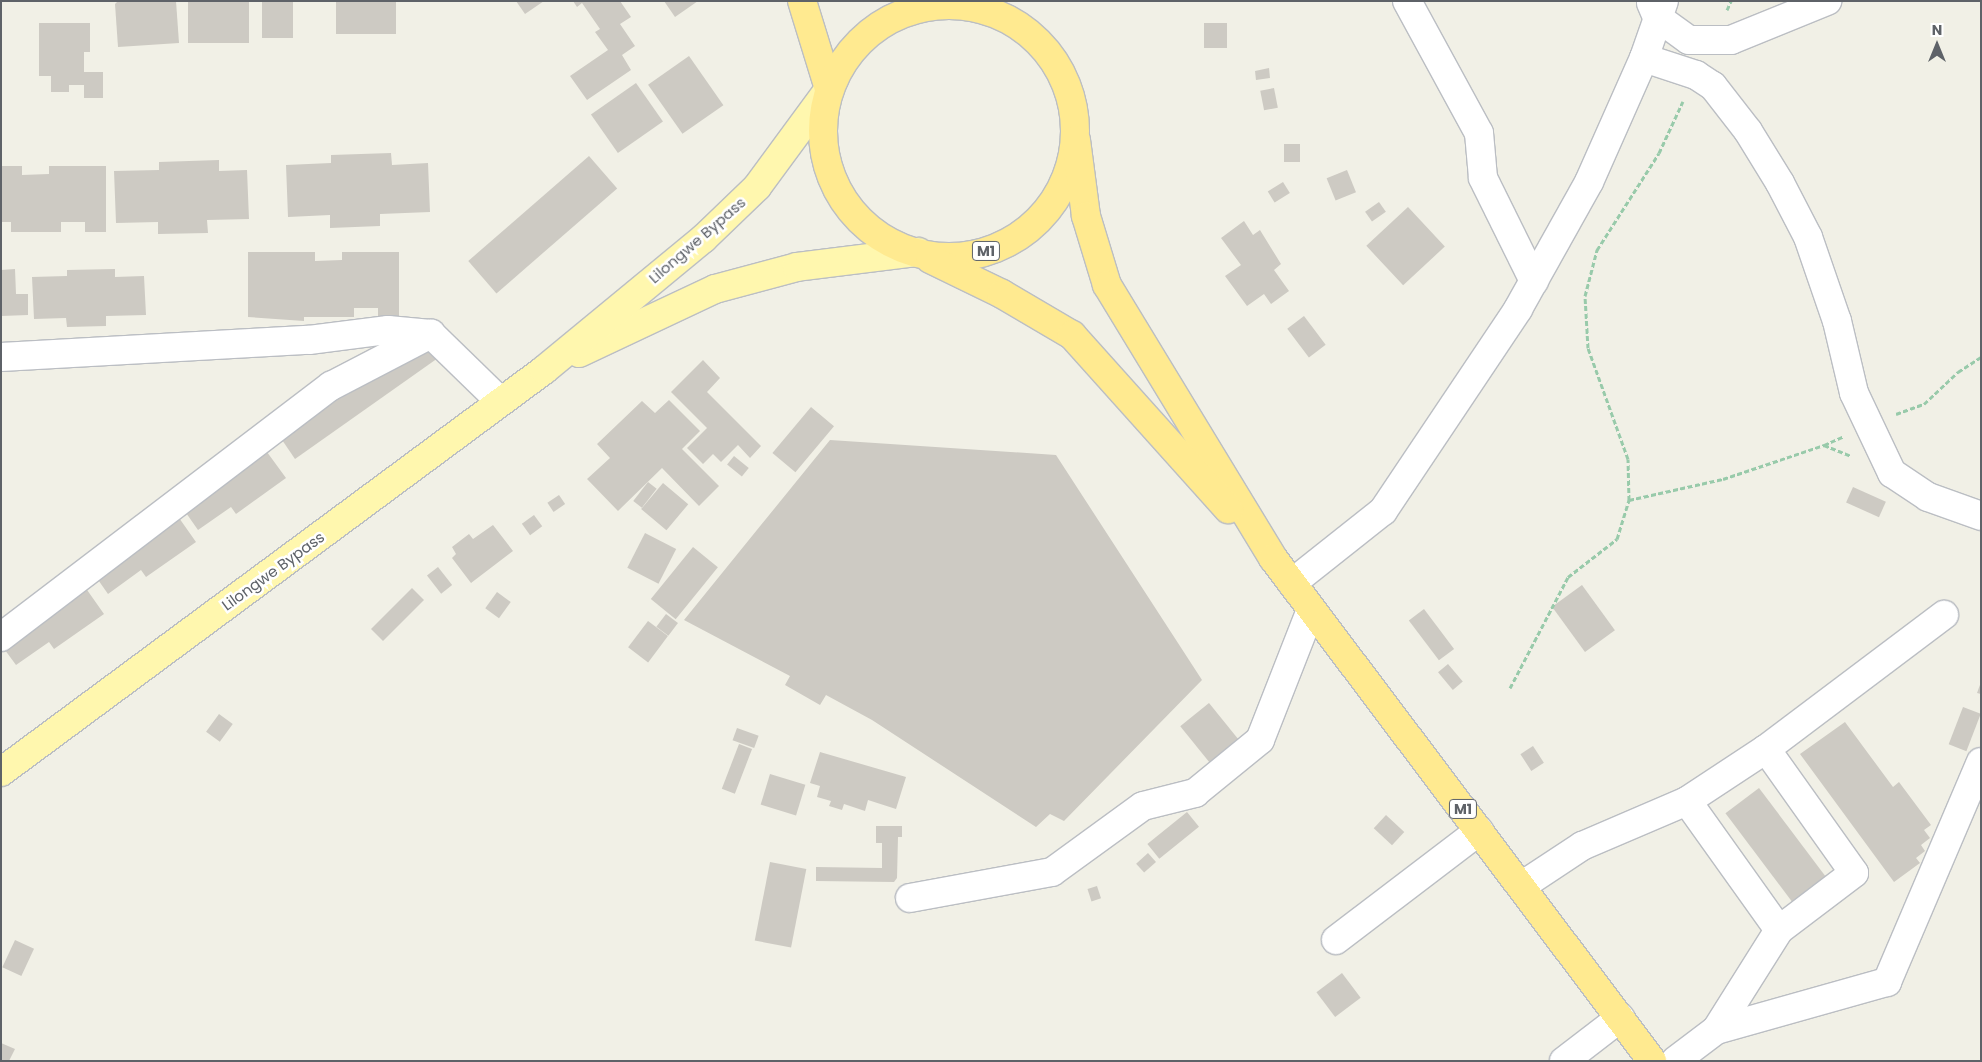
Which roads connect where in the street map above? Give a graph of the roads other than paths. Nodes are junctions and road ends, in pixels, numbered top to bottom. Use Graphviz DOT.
graph roads {
  1 [pos="802,1"];
  2 [pos="1407,1"];
  3 [pos="1827,1"];
  4 [pos="975,6"];
  5 [pos="1657,7"];
  6 [pos="1644,58"];
  7 [pos="829,90"];
  8 [pos="1076,140"];
  9 [pos="918,252"];
  10 [pos="1534,281"];
  11 [pos="431,334"];
  12 [pos="1,357"];
  13 [pos="544,370"];
  14 [pos="500,401"];
  15 [pos="1981,516"];
  16 [pos="1273,558"];
  17 [pos="1292,584"];
  18 [pos="1311,610"];
  19 [pos="1944,615"];
  20 [pos="2,635"];
  21 [pos="1766,750"];
  22 [pos="1981,762"];
  23 [pos="1,772"];
  24 [pos="1687,801"];
  25 [pos="1480,831"];
  26 [pos="1523,885"];
  27 [pos="910,898"];
  28 [pos="1779,930"];
  29 [pos="1336,940"];
  30 [pos="1620,1018"];
  31 [pos="1716,1030"];
  32 [pos="1564,1061"];
  33 [pos="1652,1061"];
  34 [pos="1675,1061"];
  1 -- 7 [label="highway, M1"];
  2 -- 10 [label="street"];
  3 -- 5 [label="street"];
  4 -- 7 [label="highway, M1"];
  4 -- 8 [label="highway, M1"];
  5 -- 6 [label="street"];
  6 -- 10 [label="street"];
  6 -- 15 [label="street"];
  7 -- 9 [label="highway, M1"];
  7 -- 13 [label="main road, Lilongwe Bypass"];
  8 -- 9 [label="highway, M1"];
  8 -- 16 [label="highway, M1"];
  9 -- 13 [label="main road, Lilongwe Bypass"];
  9 -- 16 [label="highway, M1"];
  10 -- 17 [label="street"];
  11 -- 12 [label="street"];
  11 -- 14 [label="street"];
  11 -- 20 [label="street"];
  13 -- 14 [label="main road, Lilongwe Bypass"];
  14 -- 23 [label="main road, Lilongwe Bypass"];
  16 -- 17 [label="highway, M1"];
  17 -- 18 [label="highway, M1"];
  18 -- 25 [label="highway, M1"];
  18 -- 27 [label="street"];
  19 -- 21 [label="street"];
  21 -- 24 [label="street"];
  21 -- 28 [label="street"];
  22 -- 31 [label="street"];
  24 -- 26 [label="street"];
  24 -- 28 [label="street"];
  25 -- 26 [label="highway, M1"];
  25 -- 29 [label="street"];
  26 -- 30 [label="highway, M1"];
  28 -- 31 [label="street"];
  30 -- 32 [label="street"];
  30 -- 33 [label="highway, M1"];
  31 -- 34 [label="street"];
}
